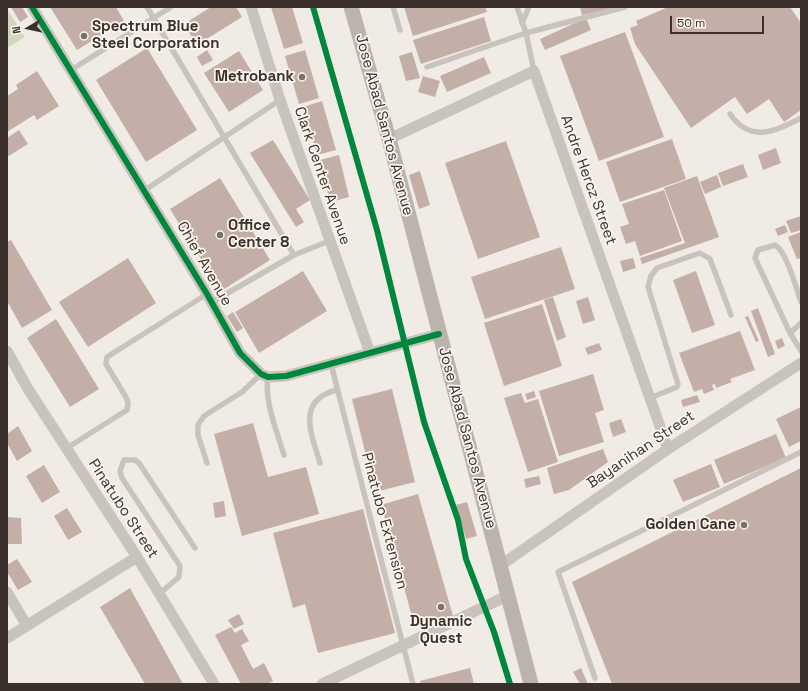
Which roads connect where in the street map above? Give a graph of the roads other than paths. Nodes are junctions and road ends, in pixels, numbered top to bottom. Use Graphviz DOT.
graph roads {
  1 [pos="32,7"];
  2 [pos="147,7"];
  3 [pos="171,7"];
  4 [pos="251,7"];
  5 [pos="351,7"];
  6 [pos="393,7"];
  7 [pos="517,7"];
  8 [pos="529,7"];
  9 [pos="625,7"];
  10 [pos="153,18"];
  11 [pos="522,23"];
  12 [pos="400,30"];
  13 [pos="526,33"];
  14 [pos="427,67"];
  15 [pos="71,70"];
  16 [pos="534,71"];
  17 [pos="280,100"];
  18 [pos="730,114"];
  19 [pos="801,118"];
  20 [pos="226,137"];
  21 [pos="389,139"];
  22 [pos="145,190"];
  23 [pos="329,240"];
  24 [pos="294,255"];
  25 [pos="210,298"];
  26 [pos="801,302"];
  27 [pos="731,315"];
  28 [pos="801,323"];
  29 [pos="790,333"];
  30 [pos="439,334"];
  31 [pos="7,351"];
  32 [pos="801,351"];
  33 [pos="370,353"];
  34 [pos="801,363"];
  35 [pos="331,364"];
  36 [pos="265,376"];
  37 [pos="337,390"];
  38 [pos="650,398"];
  39 [pos="67,448"];
  40 [pos="668,449"];
  41 [pos="801,452"];
  42 [pos="284,455"];
  43 [pos="207,463"];
  44 [pos="320,463"];
  45 [pos="195,548"];
  46 [pos="137,557"];
  47 [pos="501,565"];
  48 [pos="7,592"];
  49 [pos="159,594"];
  50 [pos="509,595"];
  51 [pos="27,626"];
  52 [pos="7,638"];
  53 [pos="404,646"];
  54 [pos="595,678"];
  55 [pos="214,684"];
  56 [pos="322,684"];
  57 [pos="413,684"];
  58 [pos="531,684"];
  1 -- 15 [label="street, Chief Avenue"];
  2 -- 10 [label="lane"];
  3 -- 10 [label="lane"];
  4 -- 17 [label="street, Clark Center Avenue"];
  5 -- 21 [label="main road, Jose Abad Santos Avenue"];
  6 -- 12 [label="lane"];
  7 -- 11 [label="lane"];
  8 -- 11 [label="lane"];
  9 -- 13 [label="lane"];
  10 -- 15 [label="lane"];
  10 -- 20 [label="lane"];
  11 -- 13 [label="lane"];
  13 -- 14 [label="lane"];
  13 -- 16 [label="lane"];
  15 -- 22 [label="street, Chief Avenue"];
  16 -- 21 [label="street"];
  16 -- 38 [label="street, Andre Hercz Street"];
  17 -- 20 [label="lane"];
  17 -- 23 [label="street, Clark Center Avenue"];
  18 -- 19 [label="lane"];
  20 -- 22 [label="lane"];
  20 -- 24 [label="lane"];
  21 -- 30 [label="main road, Jose Abad Santos Avenue"];
  22 -- 25 [label="street, Chief Avenue"];
  23 -- 24 [label="lane"];
  23 -- 33 [label="street, Clark Center Avenue"];
  24 -- 25 [label="lane"];
  25 -- 36 [label="street, Chief Avenue"];
  25 -- 39 [label="lane"];
  26 -- 29 [label="lane"];
  27 -- 38 [label="lane"];
  28 -- 29 [label="lane"];
  29 -- 32 [label="lane"];
  30 -- 33 [label="street"];
  30 -- 47 [label="main road, Jose Abad Santos Avenue"];
  31 -- 39 [label="street, Pinatubo Street"];
  33 -- 35 [label="street"];
  34 -- 40 [label="street, Bayanihan Street"];
  35 -- 36 [label="street"];
  35 -- 37 [label="lane, Pinatubo Extension"];
  36 -- 42 [label="lane"];
  36 -- 43 [label="lane"];
  37 -- 44 [label="lane"];
  37 -- 53 [label="lane, Pinatubo Extension"];
  38 -- 40 [label="street, Andre Hercz Street"];
  39 -- 46 [label="street, Pinatubo Street"];
  40 -- 47 [label="street, Bayanihan Street"];
  41 -- 54 [label="lane"];
  45 -- 49 [label="lane"];
  46 -- 49 [label="street, Pinatubo Street"];
  46 -- 51 [label="street"];
  47 -- 50 [label="main road, Jose Abad Santos Avenue"];
  48 -- 51 [label="street"];
  49 -- 55 [label="street, Pinatubo Street"];
  50 -- 53 [label="street"];
  50 -- 58 [label="main road, Jose Abad Santos Avenue"];
  51 -- 52 [label="street"];
  53 -- 56 [label="street"];
  53 -- 57 [label="lane, Pinatubo Extension"];
}
